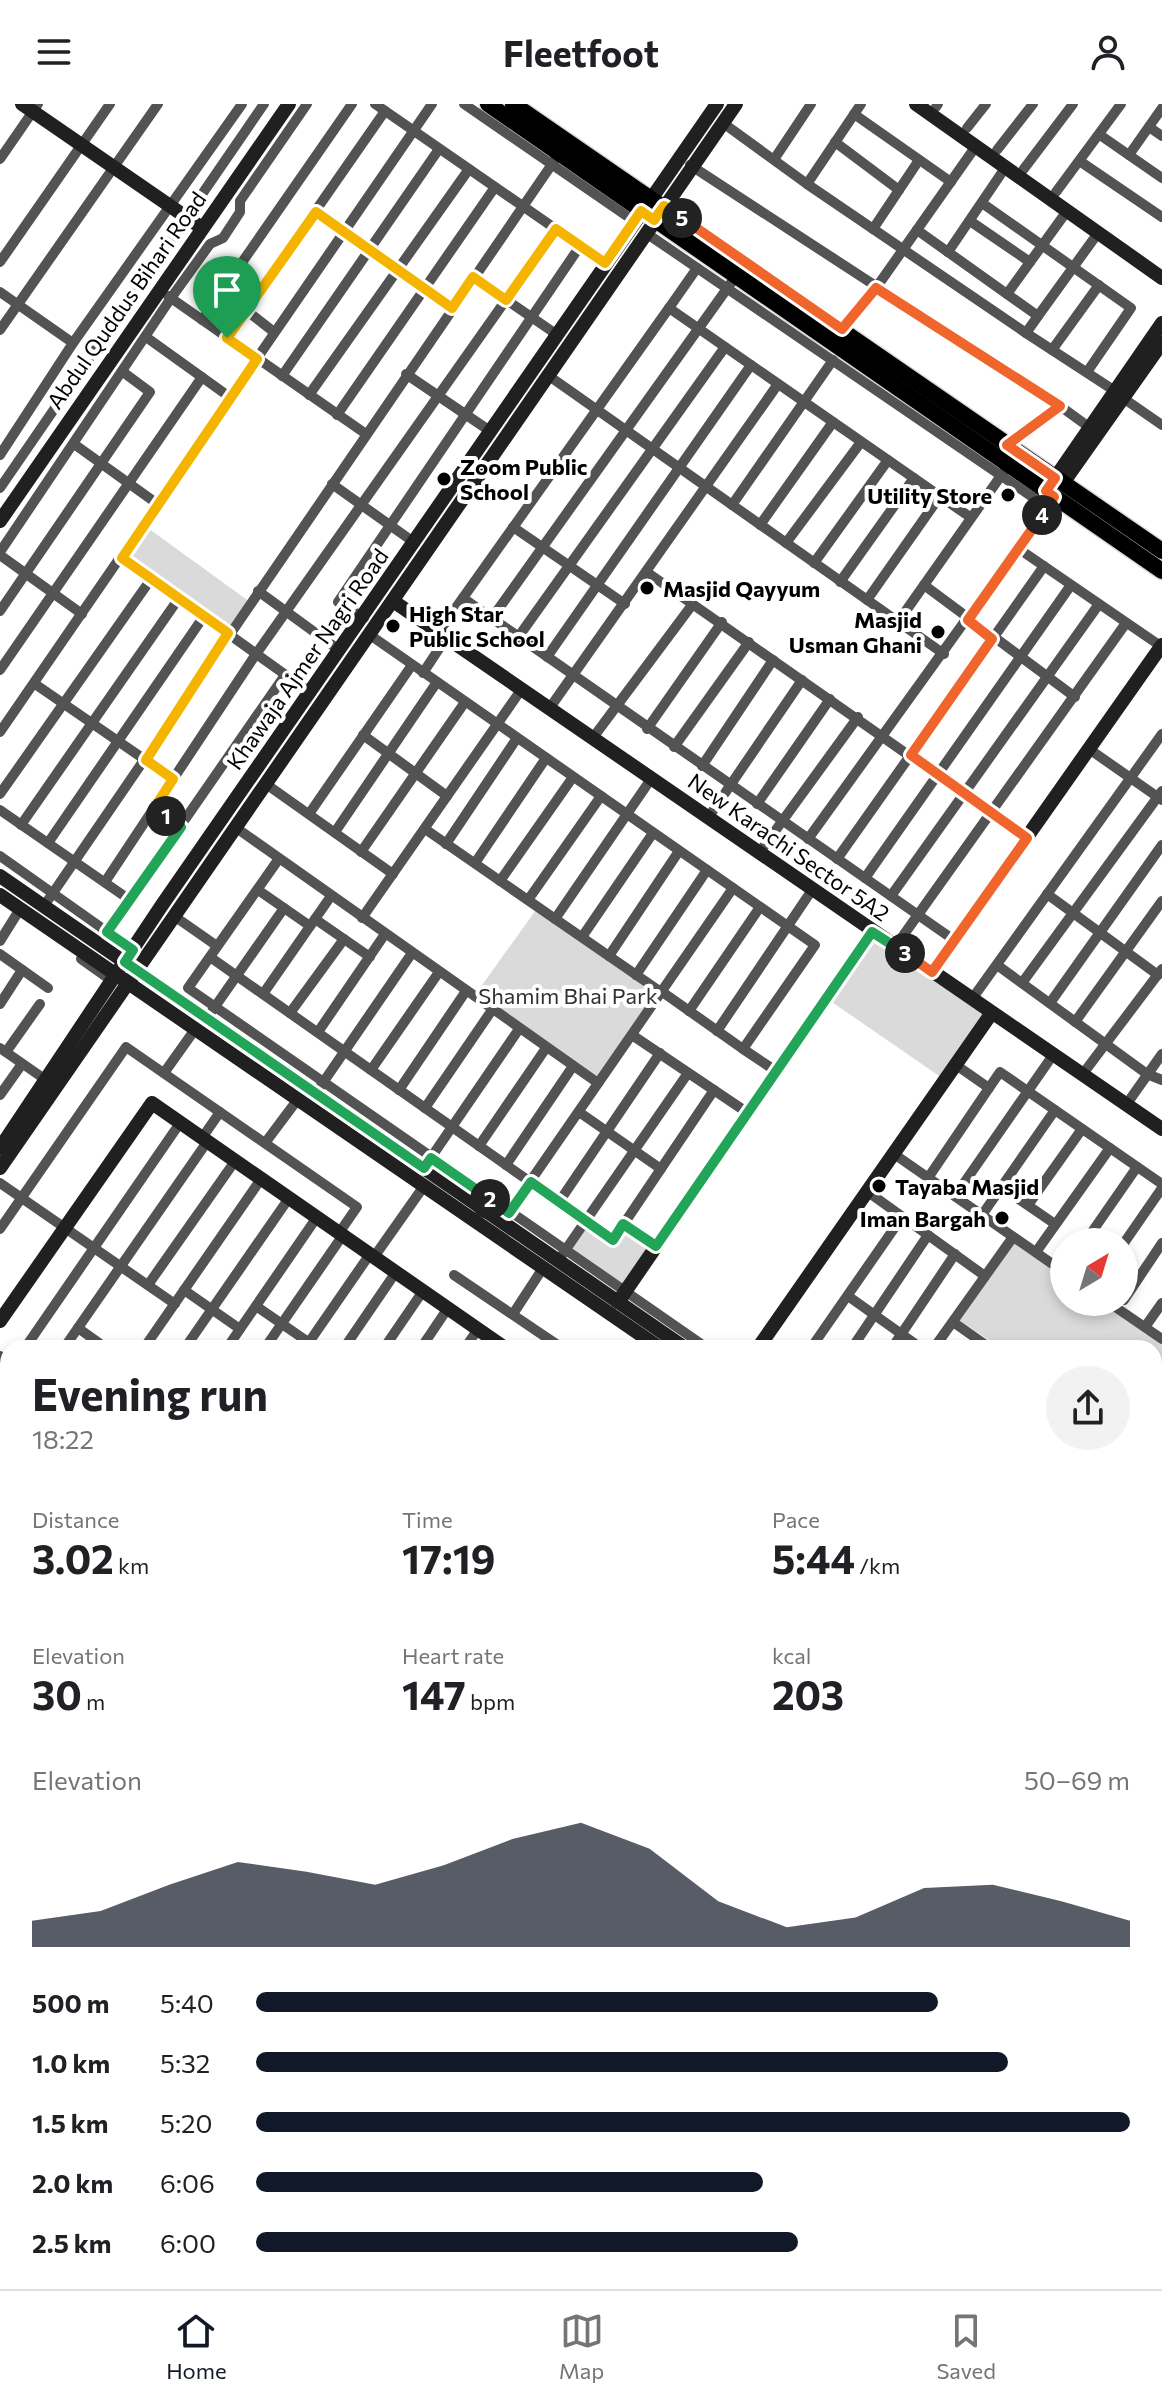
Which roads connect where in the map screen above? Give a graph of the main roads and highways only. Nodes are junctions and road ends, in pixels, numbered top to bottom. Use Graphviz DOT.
graph roads {
  1 [pos="289,104"];
  2 [pos="488,104"];
  3 [pos="513,104"];
  4 [pos="717,104"];
  5 [pos="736,104"];
  6 [pos="916,104"];
  7 [pos="936,105"];
  8 [pos="31,106"];
  9 [pos="687,162"];
  10 [pos="649,215"];
  11 [pos="202,228"];
  12 [pos="1162,267"];
  13 [pos="1162,278"];
  14 [pos="568,316"];
  15 [pos="1162,323"];
  16 [pos="583,326"];
  17 [pos="1162,343"];
  18 [pos="1119,394"];
  19 [pos="1053,491"];
  20 [pos="4,495"];
  21 [pos="455,497"];
  22 [pos="0,521"];
  23 [pos="1162,551"];
  24 [pos="1162,571"];
  25 [pos="393,601"];
  26 [pos="1162,646"];
  27 [pos="329,665"];
  28 [pos="343,675"];
  29 [pos="0,876"];
  30 [pos="0,895"];
  31 [pos="872,932"];
  32 [pos="132,961"];
  33 [pos="932,972"];
  34 [pos="118,980"];
  35 [pos="991,1014"];
  36 [pos="1162,1129"];
  37 [pos="0,1148"];
  38 [pos="0,1168"];
  39 [pos="555,1260"];
  40 [pos="622,1297"];
  41 [pos="0,1321"];
  42 [pos="494,1340"];
  43 [pos="650,1340"];
  44 [pos="671,1340"];
  45 [pos="764,1340"];
  1 -- 11 [label="main road, Abdul Quddus Bihari Road"];
  2 -- 10 [label="main road"];
  3 -- 10 [label="main road"];
  4 -- 9 [label="main road"];
  5 -- 9 [label="main road"];
  6 -- 13 [label="main road"];
  7 -- 12 [label="main road"];
  8 -- 11 [label="main road"];
  9 -- 10 [label="main road"];
  10 -- 14 [label="main road, Khawaja Ajmer Nagri Road"];
  10 -- 16 [label="main road, Khawaja Ajmer Nagri Road"];
  10 -- 19 [label="main road"];
  10 -- 19 [label="main road"];
  11 -- 20 [label="main road, Abdul Quddus Bihari Road"];
  14 -- 16 [label="main road"];
  14 -- 21 [label="main road, Khawaja Ajmer Nagri Road"];
  15 -- 18 [label="main road"];
  16 -- 21 [label="main road, Khawaja Ajmer Nagri Road"];
  17 -- 18 [label="main road"];
  18 -- 19 [label="main road"];
  19 -- 23 [label="main road"];
  19 -- 24 [label="main road"];
  20 -- 22 [label="main road, Abdul Quddus Bihari Road"];
  21 -- 25 [label="main road, Khawaja Ajmer Nagri Road"];
  21 -- 27 [label="main road, Khawaja Ajmer Nagri Road"];
  25 -- 28 [label="main road, Khawaja Ajmer Nagri Road"];
  25 -- 31 [label="main road, New Karachi Sector 5A2"];
  26 -- 33 [label="main road"];
  27 -- 28 [label="main road"];
  27 -- 32 [label="main road, Khawaja Ajmer Nagri Road"];
  28 -- 32 [label="main road, Khawaja Ajmer Nagri Road"];
  29 -- 32 [label="main road"];
  30 -- 34 [label="main road"];
  31 -- 33 [label="main road, New Karachi Sector 5A2"];
  31 -- 40 [label="main road"];
  32 -- 34 [label="main road, Khawaja Ajmer Nagri Road"];
  32 -- 39 [label="main road"];
  33 -- 35 [label="main road, New Karachi Sector 5A2"];
  34 -- 37 [label="main road, Khawaja Ajmer Nagri Road"];
  34 -- 38 [label="main road, Khawaja Ajmer Nagri Road"];
  34 -- 39 [label="main road"];
  35 -- 36 [label="main road, New Karachi Sector 5A2"];
  35 -- 45 [label="main road"];
  39 -- 40 [label="main road"];
  39 -- 43 [label="main road"];
  40 -- 44 [label="main road"];
  41 -- 42 [label="main road"];
}
